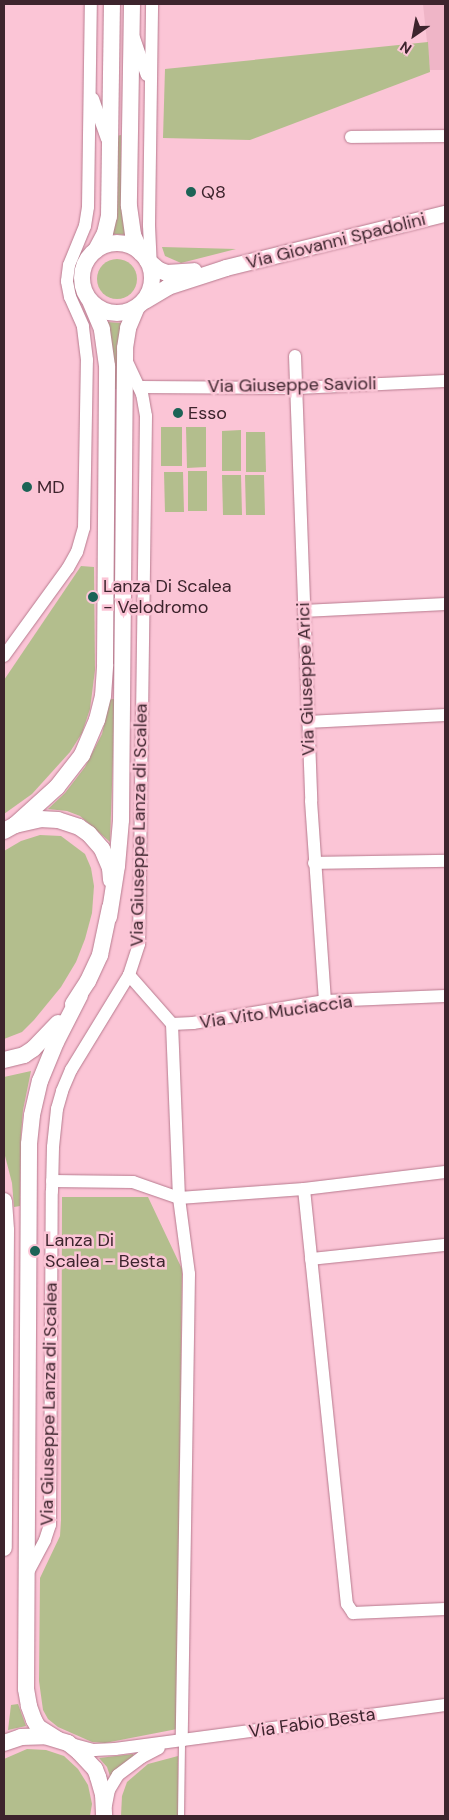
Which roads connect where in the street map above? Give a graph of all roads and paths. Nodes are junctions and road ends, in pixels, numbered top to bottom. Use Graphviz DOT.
graph roads {
  1 [pos="91,4"];
  2 [pos="112,4"];
  3 [pos="132,4"];
  4 [pos="152,4"];
  5 [pos="131,27"];
  6 [pos="90,82"];
  7 [pos="150,92"];
  8 [pos="445,136"];
  9 [pos="351,138"];
  10 [pos="110,161"];
  11 [pos="445,214"];
  12 [pos="96,250"];
  13 [pos="147,261"];
  14 [pos="226,268"];
  15 [pos="90,301"];
  16 [pos="141,305"];
  17 [pos="125,354"];
  18 [pos="295,356"];
  19 [pos="445,381"];
  20 [pos="139,387"];
  21 [pos="297,388"];
  22 [pos="86,482"];
  23 [pos="107,482"];
  24 [pos="445,604"];
  25 [pos="304,611"];
  26 [pos="4,656"];
  27 [pos="445,715"];
  28 [pos="308,722"];
  29 [pos="10,828"];
  30 [pos="445,861"];
  31 [pos="314,863"];
  32 [pos="109,917"];
  33 [pos="129,975"];
  34 [pos="80,995"];
  35 [pos="445,996"];
  36 [pos="325,1001"];
  37 [pos="172,1024"];
  38 [pos="4,1060"];
  39 [pos="445,1172"];
  40 [pos="52,1181"];
  41 [pos="304,1189"];
  42 [pos="179,1198"];
  43 [pos="4,1201"];
  44 [pos="445,1245"];
  45 [pos="311,1259"];
  46 [pos="4,1548"];
  47 [pos="27,1574"];
  48 [pos="445,1609"];
  49 [pos="445,1705"];
  50 [pos="62,1741"];
  51 [pos="180,1741"];
  52 [pos="4,1743"];
  53 [pos="104,1813"];
  54 [pos="181,1816"];
  1 -- 6 [label="street"];
  2 -- 10 [label="street"];
  3 -- 5 [label="street"];
  4 -- 7 [label="street"];
  5 -- 7 [label="street"];
  5 -- 13 [label="street"];
  6 -- 10 [label="street"];
  6 -- 22 [label="street"];
  7 -- 13 [label="street"];
  8 -- 9 [label="street"];
  10 -- 12 [label="street"];
  11 -- 14 [label="street, Via Giovanni Spadolini"];
  12 -- 13 [label="street"];
  12 -- 15 [label="street"];
  13 -- 14 [label="street, Via Giovanni Spadolini"];
  13 -- 16 [label="street"];
  14 -- 16 [label="street, Via Giovanni Spadolini"];
  15 -- 16 [label="street"];
  15 -- 23 [label="street"];
  16 -- 17 [label="street, Via Giuseppe Lanza di Scalea"];
  17 -- 20 [label="street, Via Giuseppe Lanza di Scalea"];
  17 -- 32 [label="street, Via Giuseppe Lanza di Scalea"];
  18 -- 21 [label="street, Via Giuseppe Arici"];
  19 -- 21 [label="street, Via Giuseppe Savioli"];
  20 -- 21 [label="street, Via Giuseppe Savioli"];
  20 -- 33 [label="street, Via Giuseppe Lanza di Scalea"];
  21 -- 25 [label="street, Via Giuseppe Arici"];
  22 -- 23 [label="street"];
  22 -- 26 [label="street"];
  23 -- 29 [label="street"];
  24 -- 25 [label="street"];
  25 -- 28 [label="street, Via Giuseppe Arici"];
  27 -- 28 [label="street"];
  28 -- 31 [label="street, Via Giuseppe Arici"];
  29 -- 32 [label="street"];
  30 -- 31 [label="street"];
  31 -- 36 [label="street, Via Giuseppe Arici"];
  32 -- 34 [label="street"];
  33 -- 37 [label="street"];
  33 -- 40 [label="street, Via Giuseppe Lanza di Scalea"];
  34 -- 38 [label="street"];
  34 -- 47 [label="street, Via Giuseppe Lanza di Scalea"];
  35 -- 36 [label="street, Via Vito Muciaccia"];
  36 -- 37 [label="street, Via Vito Muciaccia"];
  37 -- 42 [label="street"];
  39 -- 41 [label="street"];
  40 -- 42 [label="street"];
  40 -- 47 [label="street, Via Giuseppe Lanza di Scalea"];
  41 -- 42 [label="street"];
  41 -- 45 [label="street"];
  42 -- 51 [label="street"];
  43 -- 46 [label="street"];
  44 -- 45 [label="street"];
  45 -- 48 [label="street"];
  47 -- 50 [label="street, Via Giuseppe Lanza di Scalea"];
  49 -- 51 [label="street, Via Fabio Besta"];
  50 -- 51 [label="street, Via Fabio Besta"];
  50 -- 52 [label="street"];
  50 -- 53 [label="street, Via Giuseppe Lanza di Scalea"];
  51 -- 53 [label="street, Via Fabio Besta"];
  51 -- 54 [label="lane"];
}
